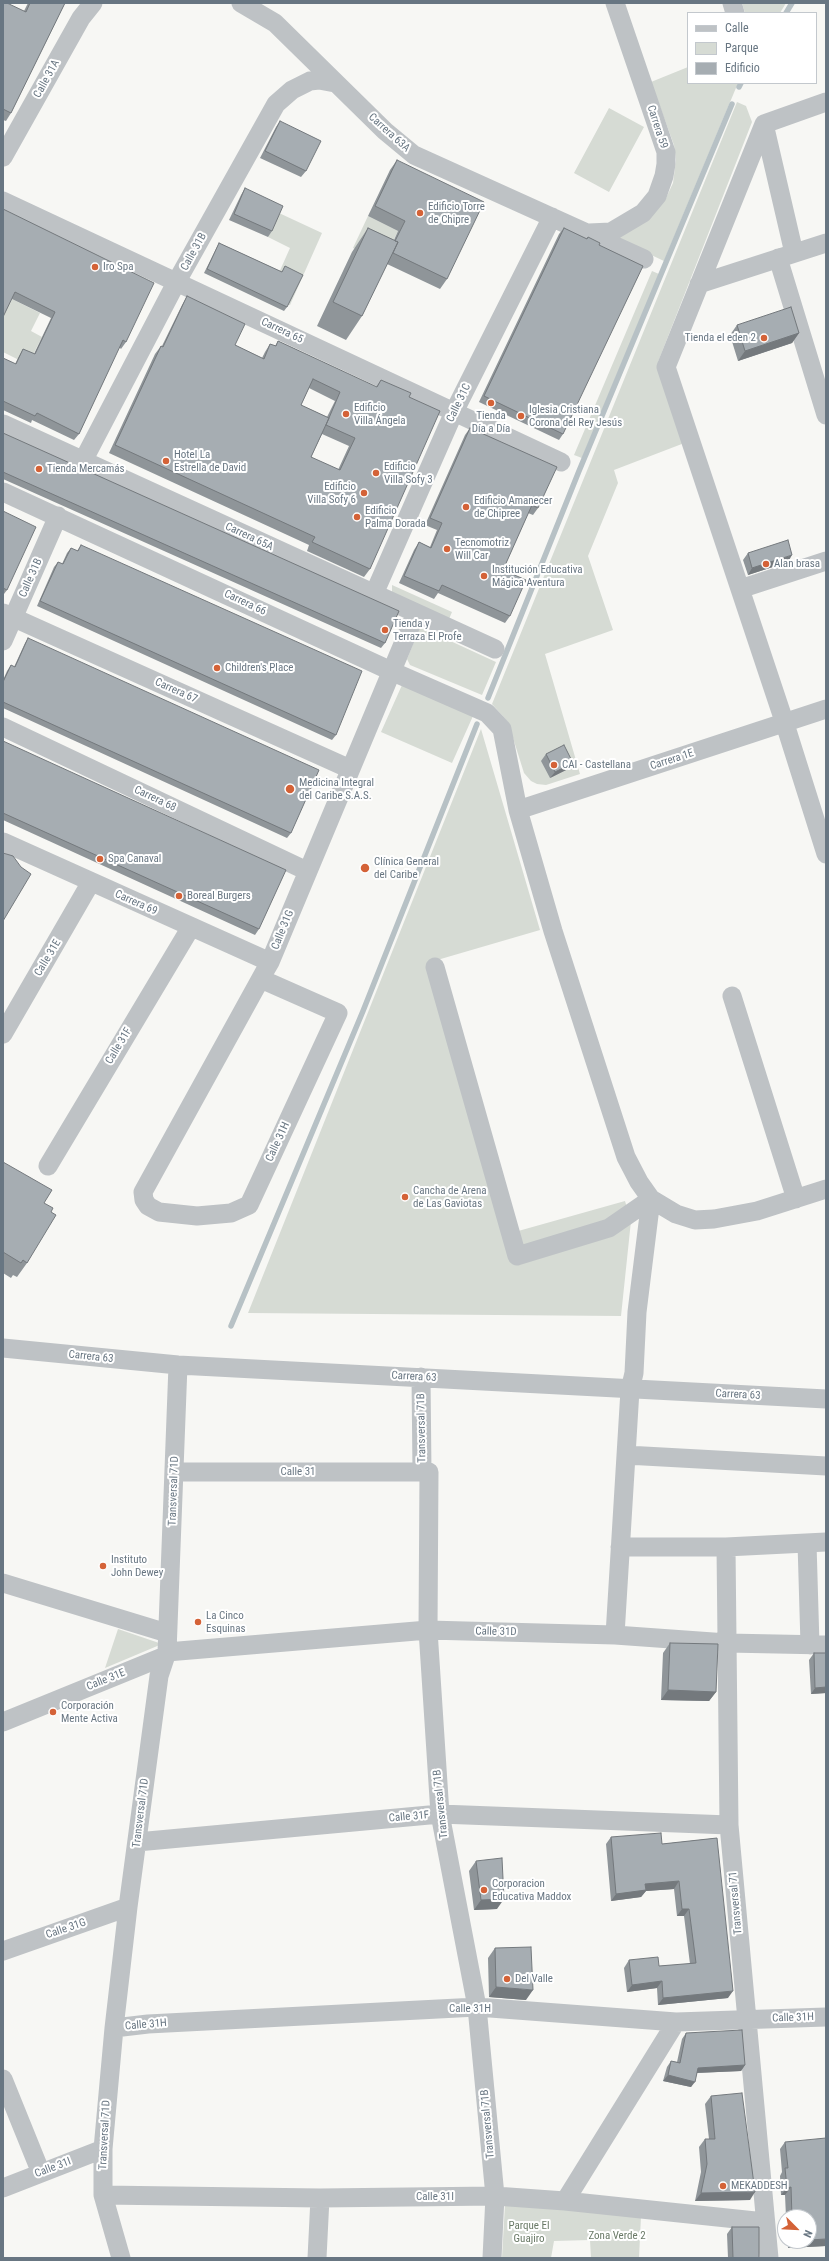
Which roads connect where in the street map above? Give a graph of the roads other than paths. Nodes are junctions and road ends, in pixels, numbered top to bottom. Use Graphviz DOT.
graph roads {
  1 [pos="93,3"];
  2 [pos="241,3"];
  3 [pos="615,3"];
  4 [pos="335,83"];
  5 [pos="826,102"];
  6 [pos="764,124"];
  7 [pos="3,156"];
  8 [pos="3,201"];
  9 [pos="552,217"];
  10 [pos="586,232"];
  11 [pos="826,243"];
  12 [pos="786,256"];
  13 [pos="644,259"];
  14 [pos="177,281"];
  15 [pos="699,284"];
  16 [pos="820,377"];
  17 [pos="454,412"];
  18 [pos="826,415"];
  19 [pos="3,424"];
  20 [pos="83,461"];
  21 [pos="561,462"];
  22 [pos="3,492"];
  23 [pos="58,516"];
  24 [pos="826,561"];
  25 [pos="740,589"];
  26 [pos="374,594"];
  27 [pos="416,613"];
  28 [pos="8,615"];
  29 [pos="3,641"];
  30 [pos="495,649"];
  31 [pos="391,671"];
  32 [pos="826,709"];
  33 [pos="785,724"];
  34 [pos="3,727"];
  35 [pos="350,769"];
  36 [pos="518,810"];
  37 [pos="3,842"];
  38 [pos="826,854"];
  39 [pos="307,871"];
  40 [pos="91,882"];
  41 [pos="191,927"];
  42 [pos="270,962"];
  43 [pos="435,967"];
  44 [pos="261,979"];
  45 [pos="732,996"];
  46 [pos="3,1034"];
  47 [pos="48,1166"];
  48 [pos="826,1189"];
  49 [pos="651,1199"];
  50 [pos="796,1199"];
  51 [pos="177,1215"];
  52 [pos="3,1348"];
  53 [pos="178,1365"];
  54 [pos="421,1377"];
  55 [pos="632,1381"];
  56 [pos="826,1399"];
  57 [pos="626,1455"];
  58 [pos="826,1466"];
  59 [pos="175,1472"];
  60 [pos="422,1472"];
  61 [pos="826,1542"];
  62 [pos="807,1543"];
  63 [pos="620,1547"];
  64 [pos="726,1547"];
  65 [pos="3,1583"];
  66 [pos="428,1630"];
  67 [pos="167,1633"];
  68 [pos="615,1635"];
  69 [pos="727,1644"];
  70 [pos="818,1645"];
  71 [pos="166,1654"];
  72 [pos="3,1722"];
  73 [pos="440,1814"];
  74 [pos="729,1825"];
  75 [pos="137,1842"];
  76 [pos="128,1907"];
  77 [pos="3,1951"];
  78 [pos="477,2007"];
  79 [pos="826,2017"];
  80 [pos="746,2019"];
  81 [pos="676,2022"];
  82 [pos="114,2028"];
  83 [pos="3,2079"];
  84 [pos="103,2149"];
  85 [pos="41,2173"];
  86 [pos="3,2188"];
  87 [pos="103,2194"];
  88 [pos="495,2196"];
  89 [pos="320,2198"];
  90 [pos="565,2201"];
  91 [pos="765,2222"];
  92 [pos="121,2258"];
  93 [pos="317,2258"];
  94 [pos="492,2258"];
  95 [pos="769,2258"];
  1 -- 7 [label="street, Calle 31A"];
  2 -- 4 [label="street, Carrera 63A"];
  3 -- 10 [label="street, Carrera 59"];
  4 -- 9 [label="street, Carrera 63A"];
  4 -- 14 [label="street, Calle 31B"];
  5 -- 6 [label="street"];
  6 -- 12 [label="street"];
  6 -- 15 [label="street"];
  8 -- 14 [label="street, Carrera 65"];
  9 -- 10 [label="street, Carrera 63A"];
  9 -- 17 [label="street, Calle 31C"];
  10 -- 13 [label="street, Carrera 63A"];
  11 -- 12 [label="street"];
  12 -- 15 [label="street"];
  12 -- 16 [label="street"];
  14 -- 17 [label="street, Carrera 65"];
  14 -- 20 [label="street, Calle 31B"];
  15 -- 25 [label="street"];
  16 -- 18 [label="street"];
  17 -- 21 [label="street, Carrera 65"];
  17 -- 26 [label="street, Calle 31C"];
  19 -- 20 [label="street, Carrera 65A"];
  20 -- 26 [label="street, Carrera 65A"];
  22 -- 23 [label="street, Carrera 66"];
  23 -- 28 [label="street, Calle 31B"];
  23 -- 31 [label="street, Carrera 66"];
  24 -- 25 [label="street"];
  25 -- 33 [label="street"];
  26 -- 27 [label="street, Carrera 65A"];
  27 -- 30 [label="street, Carrera 65A"];
  27 -- 31 [label="street, Calle 31G"];
  28 -- 29 [label="street, Calle 31B"];
  28 -- 35 [label="street, Carrera 67"];
  31 -- 35 [label="street, Calle 31G"];
  31 -- 36 [label="street, Carrera 66"];
  32 -- 33 [label="street, Carrera 1E"];
  33 -- 36 [label="street, Carrera 1E"];
  33 -- 38 [label="street"];
  34 -- 39 [label="street, Carrera 68"];
  35 -- 39 [label="street, Calle 31G"];
  36 -- 49 [label="street"];
  37 -- 40 [label="street, Carrera 69"];
  39 -- 42 [label="street, Calle 31G"];
  40 -- 41 [label="street, Carrera 69"];
  40 -- 46 [label="street, Calle 31E"];
  41 -- 42 [label="street, Carrera 69"];
  41 -- 47 [label="street, Calle 31F"];
  42 -- 44 [label="street, Calle 31G"];
  43 -- 49 [label="street"];
  44 -- 51 [label="street, Calle 31G"];
  44 -- 51 [label="street, Calle 31H"];
  45 -- 50 [label="street"];
  48 -- 50 [label="street"];
  49 -- 50 [label="street"];
  49 -- 55 [label="street"];
  52 -- 53 [label="street, Carrera 63"];
  53 -- 54 [label="street, Carrera 63"];
  53 -- 59 [label="street, Transversal 71D"];
  54 -- 55 [label="street, Carrera 63"];
  54 -- 60 [label="street, Transversal 71B"];
  55 -- 56 [label="street, Carrera 63"];
  55 -- 57 [label="street"];
  57 -- 58 [label="street"];
  57 -- 63 [label="street"];
  59 -- 60 [label="street, Calle 31"];
  59 -- 67 [label="street, Transversal 71D"];
  60 -- 66 [label="street, Transversal 71B"];
  61 -- 62 [label="street"];
  62 -- 64 [label="street"];
  62 -- 70 [label="street"];
  63 -- 64 [label="street"];
  63 -- 68 [label="street"];
  64 -- 69 [label="street, Transversal 71"];
  65 -- 67 [label="street"];
  66 -- 68 [label="street, Calle 31D"];
  66 -- 71 [label="street, Calle 31D"];
  66 -- 73 [label="street, Transversal 71B"];
  67 -- 71 [label="street, Transversal 71D"];
  68 -- 69 [label="street, Calle 31D"];
  69 -- 70 [label="street, Calle 31D"];
  69 -- 74 [label="street, Transversal 71"];
  71 -- 72 [label="street, Calle 31E"];
  71 -- 75 [label="street, Transversal 71D"];
  73 -- 74 [label="street, Calle 31F"];
  73 -- 75 [label="street, Calle 31F"];
  73 -- 78 [label="street, Transversal 71B"];
  74 -- 80 [label="street, Transversal 71"];
  75 -- 76 [label="street, Transversal 71D"];
  76 -- 77 [label="street, Calle 31G"];
  76 -- 82 [label="street, Transversal 71D"];
  78 -- 81 [label="street, Calle 31H"];
  78 -- 82 [label="street, Calle 31H"];
  78 -- 88 [label="street, Transversal 71B"];
  79 -- 80 [label="street, Calle 31H"];
  80 -- 81 [label="street, Calle 31H"];
  80 -- 91 [label="street, Transversal 71"];
  81 -- 90 [label="street"];
  82 -- 84 [label="street, Transversal 71D"];
  83 -- 85 [label="street"];
  84 -- 85 [label="street, Calle 31I"];
  84 -- 87 [label="street, Transversal 71D"];
  85 -- 86 [label="street, Calle 31I"];
  87 -- 89 [label="street, Calle 31I"];
  87 -- 92 [label="street, Transversal 71D"];
  88 -- 89 [label="street, Calle 31I"];
  88 -- 90 [label="street, Calle 31I"];
  88 -- 94 [label="street, Transversal 71B"];
  89 -- 93 [label="street"];
  90 -- 91 [label="street, Calle 31I"];
  91 -- 95 [label="street, Transversal 71"];
}
